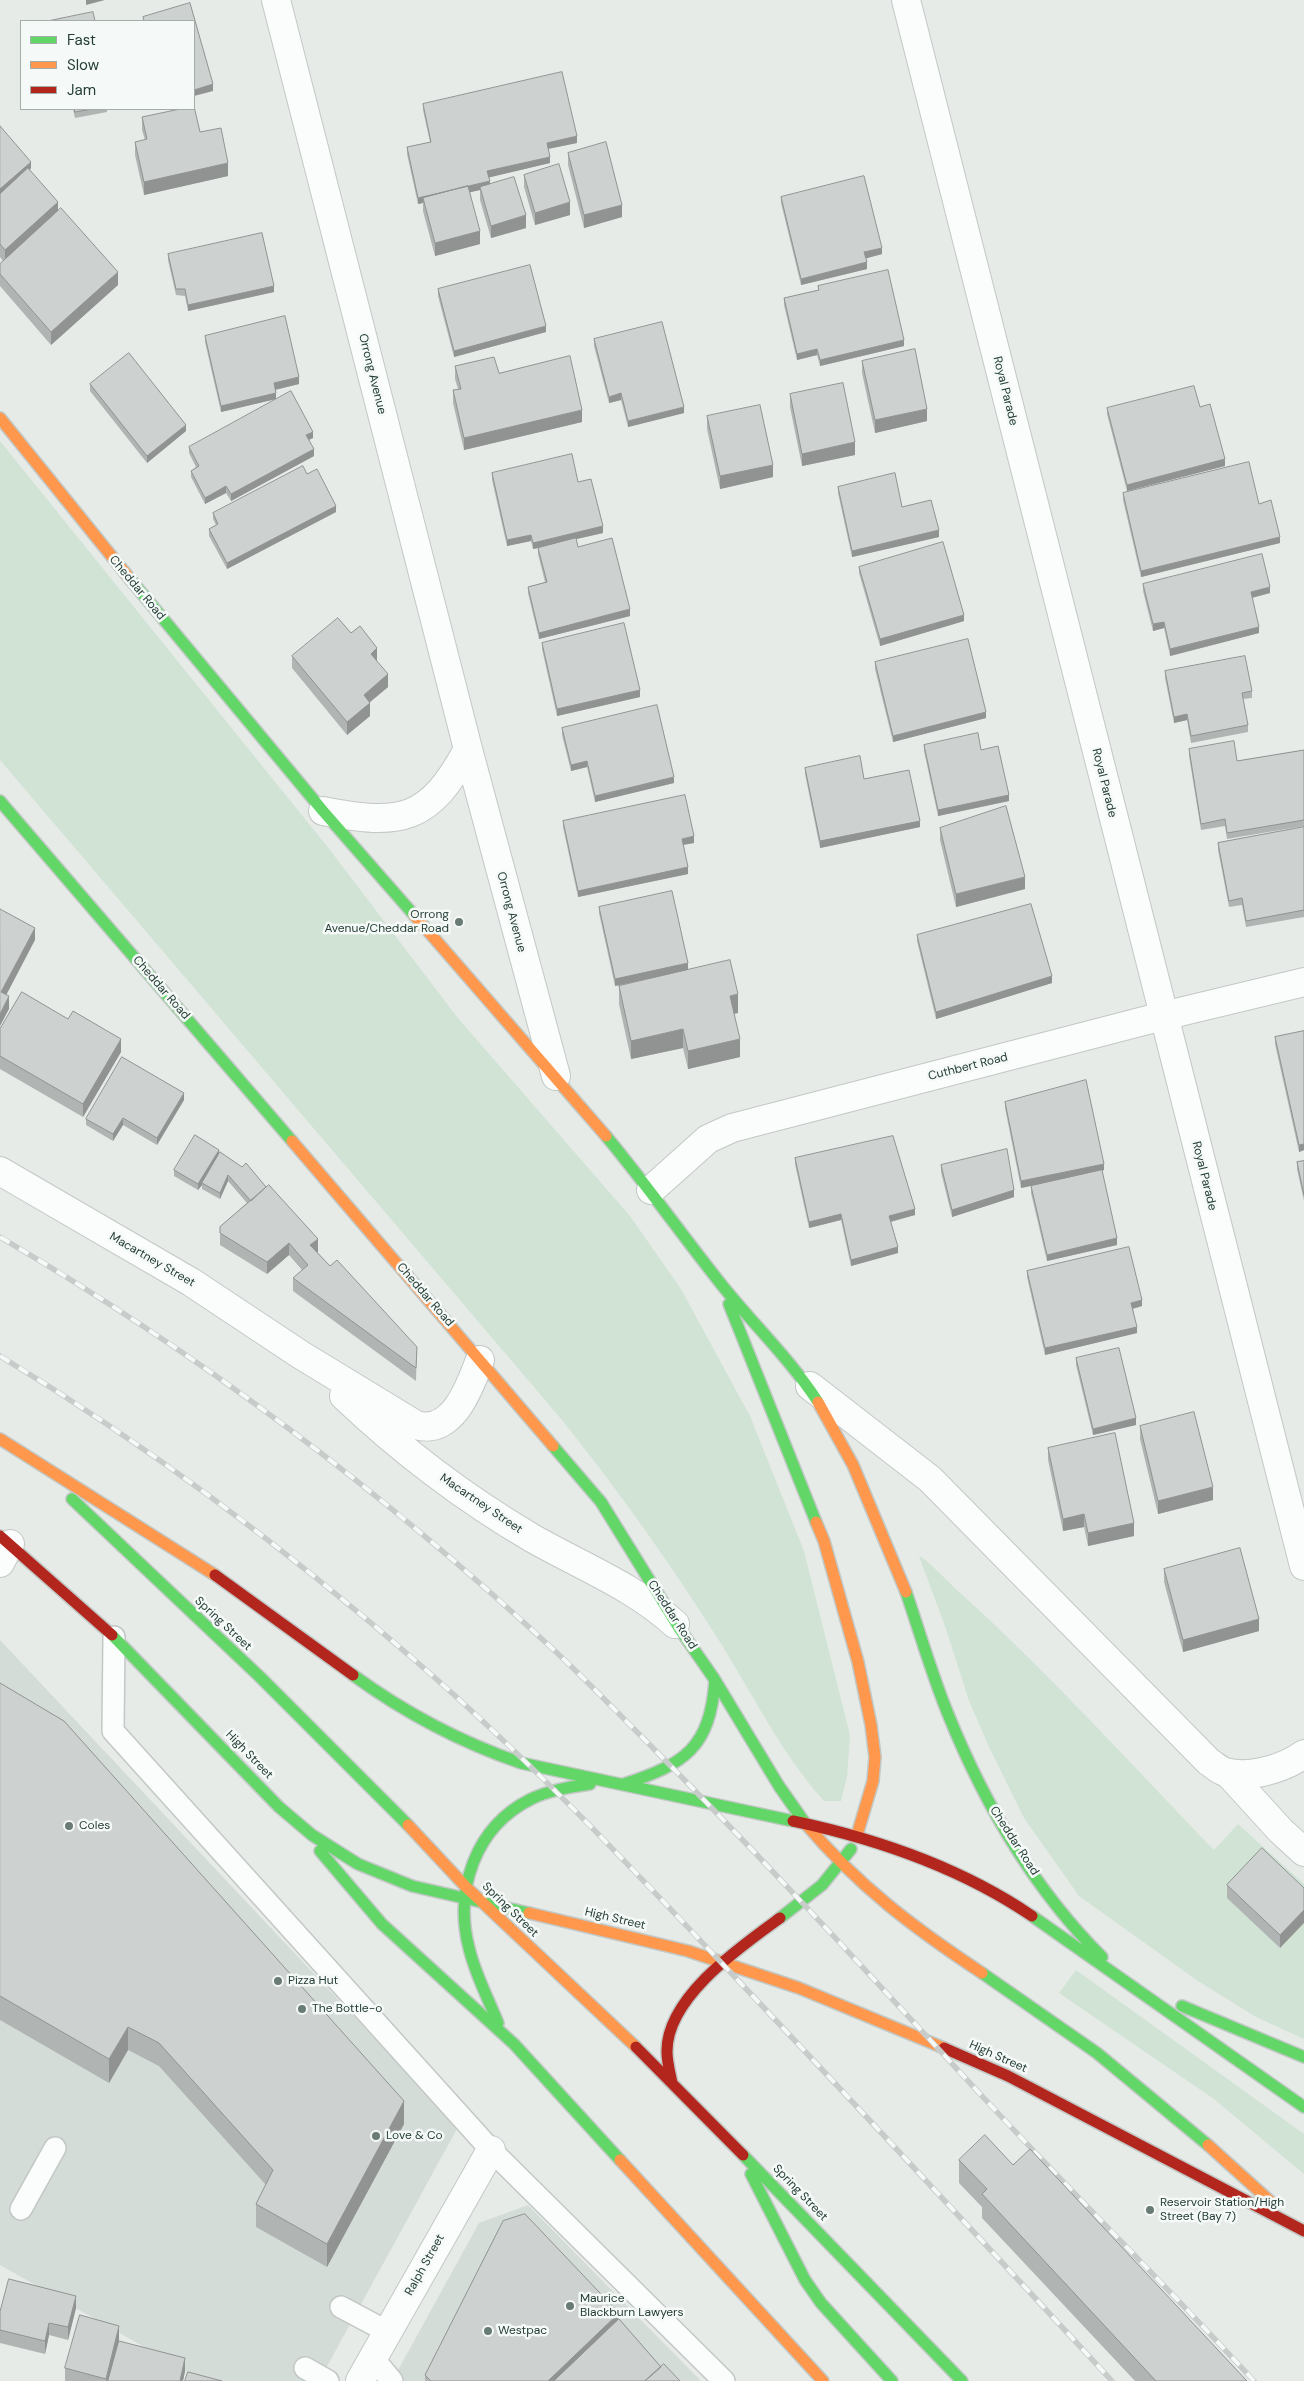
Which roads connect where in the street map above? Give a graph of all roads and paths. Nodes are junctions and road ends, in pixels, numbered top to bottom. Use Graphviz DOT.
graph roads {
  1 [pos="276,0"];
  2 [pos="906,0"];
  3 [pos="0,418"];
  4 [pos="468,749"];
  5 [pos="0,801"];
  6 [pos="323,811"];
  7 [pos="1304,982"];
  8 [pos="1163,1016"];
  9 [pos="556,1076"];
  10 [pos="0,1171"];
  11 [pos="651,1190"];
  12 [pos="721,1284"];
  13 [pos="301,1355"];
  14 [pos="480,1360"];
  15 [pos="805,1382"];
  16 [pos="0,1439"];
  17 [pos="34,1463"];
  18 [pos="3,1547"];
  19 [pos="1304,1566"];
  20 [pos="679,1628"];
  21 [pos="114,1637"];
  22 [pos="715,1680"];
  23 [pos="1304,1754"];
  24 [pos="1228,1773"];
  25 [pos="612,1782"];
  26 [pos="624,1784"];
  27 [pos="279,1807"];
  28 [pos="805,1823"];
  29 [pos="857,1835"];
  30 [pos="1304,1852"];
  31 [pos="841,1865"];
  32 [pos="465,1886"];
  33 [pos="464,1899"];
  34 [pos="484,1903"];
  35 [pos="721,1962"];
  36 [pos="1124,1978"];
  37 [pos="1139,1989"];
  38 [pos="501,2031"];
  39 [pos="1304,2056"];
  40 [pos="672,2083"];
  41 [pos="1304,2108"];
  42 [pos="55,2148"];
  43 [pos="491,2150"];
  44 [pos="739,2150"];
  45 [pos="21,2209"];
  46 [pos="1302,2230"];
  47 [pos="1304,2249"];
  48 [pos="341,2307"];
  49 [pos="388,2332"];
  50 [pos="305,2368"];
  51 [pos="366,2370"];
  52 [pos="328,2381"];
  53 [pos="392,2381"];
  54 [pos="724,2381"];
  55 [pos="823,2381"];
  56 [pos="892,2381"];
  57 [pos="962,2381"];
  1 -- 4 [label="street, Orrong Avenue"];
  2 -- 8 [label="street, Royal Parade"];
  3 -- 6 [label="main road, Cheddar Road"];
  4 -- 6 [label="street"];
  4 -- 9 [label="street, Orrong Avenue"];
  5 -- 14 [label="main road, Cheddar Road"];
  6 -- 9 [label="main road, Cheddar Road"];
  7 -- 8 [label="street, Cuthbert Road"];
  8 -- 11 [label="street, Cuthbert Road"];
  8 -- 19 [label="street, Royal Parade"];
  9 -- 11 [label="main road, Cheddar Road"];
  10 -- 13 [label="street, Macartney Street"];
  11 -- 12 [label="main road, Cheddar Road"];
  12 -- 15 [label="main road, Cheddar Road"];
  12 -- 29 [label="main road, Cheddar Road"];
  13 -- 14 [label="street, Macartney Street"];
  13 -- 20 [label="street, Macartney Street"];
  14 -- 20 [label="main road, Cheddar Road"];
  15 -- 24 [label="street, Cheddar Road"];
  15 -- 36 [label="main road, Cheddar Road"];
  16 -- 17 [label="main road"];
  17 -- 25 [label="main road"];
  17 -- 32 [label="main road, Spring Street"];
  18 -- 21 [label="main road, High Street"];
  20 -- 22 [label="main road, Cheddar Road"];
  21 -- 27 [label="main road, High Street"];
  21 -- 43 [label="lane"];
  22 -- 26 [label="main road"];
  22 -- 28 [label="main road, Cheddar Road"];
  23 -- 24 [label="street"];
  24 -- 30 [label="street, Cheddar Road"];
  25 -- 26 [label="main road"];
  25 -- 32 [label="main road"];
  26 -- 28 [label="main road"];
  27 -- 33 [label="main road, High Street"];
  27 -- 38 [label="main road"];
  28 -- 29 [label="main road"];
  28 -- 31 [label="main road"];
  29 -- 31 [label="main road, Cheddar Road"];
  29 -- 36 [label="main road"];
  31 -- 35 [label="main road, Cheddar Road"];
  31 -- 46 [label="main road"];
  32 -- 33 [label="main road"];
  32 -- 34 [label="main road, Spring Street"];
  33 -- 34 [label="main road, High Street"];
  33 -- 38 [label="main road"];
  34 -- 35 [label="main road, High Street"];
  34 -- 40 [label="main road, Spring Street"];
  35 -- 40 [label="main road, Cheddar Road"];
  35 -- 46 [label="main road, High Street"];
  36 -- 37 [label="main road"];
  37 -- 39 [label="main road"];
  37 -- 41 [label="main road"];
  38 -- 55 [label="main road"];
  40 -- 44 [label="main road, Spring Street"];
  42 -- 45 [label="lane"];
  43 -- 49 [label="street, Ralph Street"];
  43 -- 54 [label="lane"];
  44 -- 56 [label="main road"];
  44 -- 57 [label="main road, Spring Street"];
  46 -- 47 [label="lane"];
  48 -- 49 [label="lane"];
  49 -- 51 [label="street, Ralph Street"];
  50 -- 52 [label="lane"];
  51 -- 53 [label="lane"];
}
